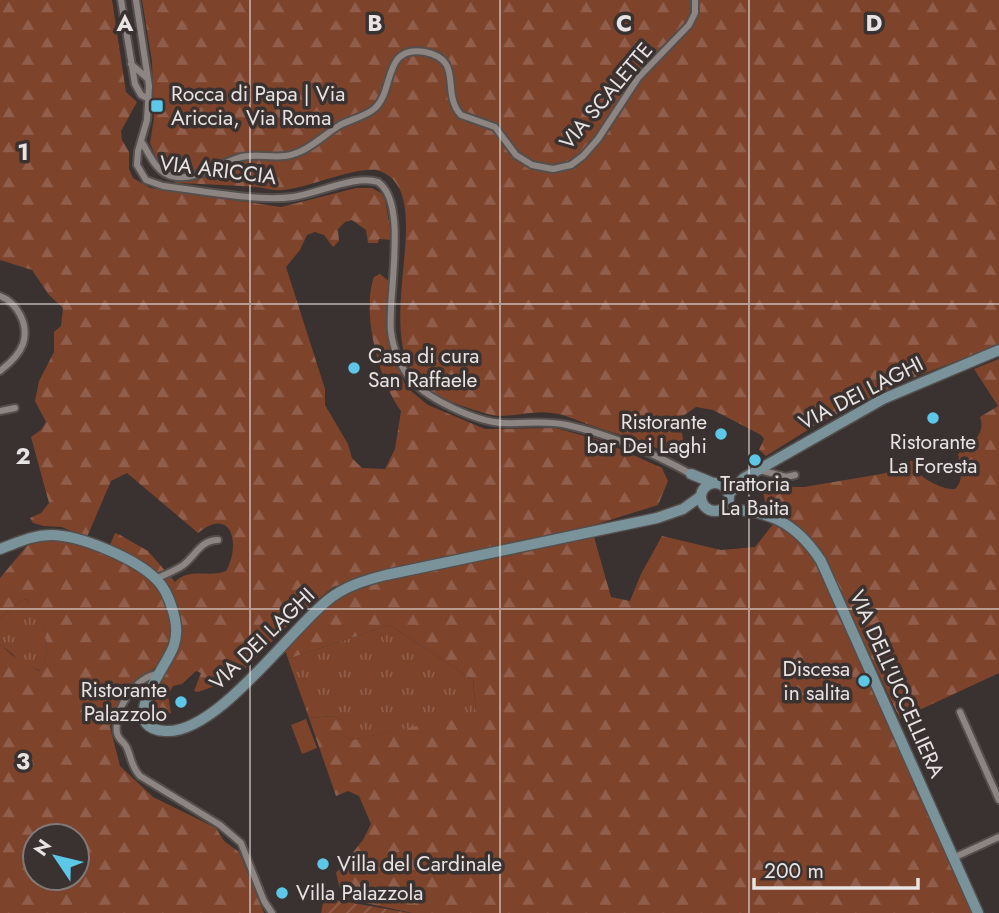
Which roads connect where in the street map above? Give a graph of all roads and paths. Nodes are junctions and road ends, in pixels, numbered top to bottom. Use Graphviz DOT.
graph roads {
  1 [pos="121,0"];
  2 [pos="136,0"];
  3 [pos="695,0"];
  4 [pos="145,57"];
  5 [pos="131,64"];
  6 [pos="149,79"];
  7 [pos="149,99"];
  8 [pos="141,141"];
  9 [pos="0,296"];
  10 [pos="999,350"];
  11 [pos="0,370"];
  12 [pos="15,408"];
  13 [pos="0,411"];
  14 [pos="758,470"];
  15 [pos="691,474"];
  16 [pos="795,475"];
  17 [pos="744,478"];
  18 [pos="716,483"];
  19 [pos="702,494"];
  20 [pos="729,496"];
  21 [pos="683,509"];
  22 [pos="741,509"];
  23 [pos="715,510"];
  24 [pos="218,540"];
  25 [pos="0,549"];
  26 [pos="156,579"];
  27 [pos="159,674"];
  28 [pos="960,712"];
  29 [pos="999,800"];
  30 [pos="999,837"];
  31 [pos="953,858"];
  32 [pos="272,913"];
  33 [pos="978,913"];
  1 -- 5 [label="street"];
  2 -- 4 [label="street, VIA ARICCIA"];
  3 -- 8 [label="street, VIA SCALETTE"];
  4 -- 5 [label="street"];
  4 -- 6 [label="street, VIA ARICCIA"];
  5 -- 6 [label="street"];
  5 -- 7 [label="street"];
  6 -- 7 [label="street, VIA ARICCIA"];
  7 -- 8 [label="street, VIA ARICCIA"];
  8 -- 15 [label="street, VIA ARICCIA"];
  9 -- 11 [label="street"];
  10 -- 14 [label="main road, VIA DEI LAGHI"];
  12 -- 13 [label="street"];
  14 -- 16 [label="street"];
  14 -- 17 [label="main road, VIA DEI LAGHI"];
  15 -- 18 [label="main road, VIA ARICCIA"];
  15 -- 19 [label="main road"];
  17 -- 18 [label="main road, VIA DEI LAGHI"];
  17 -- 20 [label="main road, VIA DEI LAGHI"];
  18 -- 19 [label="main road"];
  18 -- 20 [label="main road"];
  19 -- 21 [label="main road, VIA DEI LAGHI"];
  19 -- 23 [label="main road"];
  20 -- 22 [label="main road"];
  20 -- 23 [label="main road"];
  21 -- 23 [label="main road, VIA DEI LAGHI"];
  21 -- 27 [label="main road, VIA DEI LAGHI"];
  22 -- 23 [label="main road, VIA DEI LAGHI"];
  22 -- 31 [label="main road, VIA DELL'UCCELLIERA"];
  24 -- 26 [label="street"];
  25 -- 26 [label="main road"];
  26 -- 27 [label="main road, VIA DEI LAGHI"];
  27 -- 32 [label="street"];
  28 -- 29 [label="street"];
  30 -- 31 [label="street"];
  31 -- 33 [label="main road, VIA DELL'UCCELLIERA"];
}
